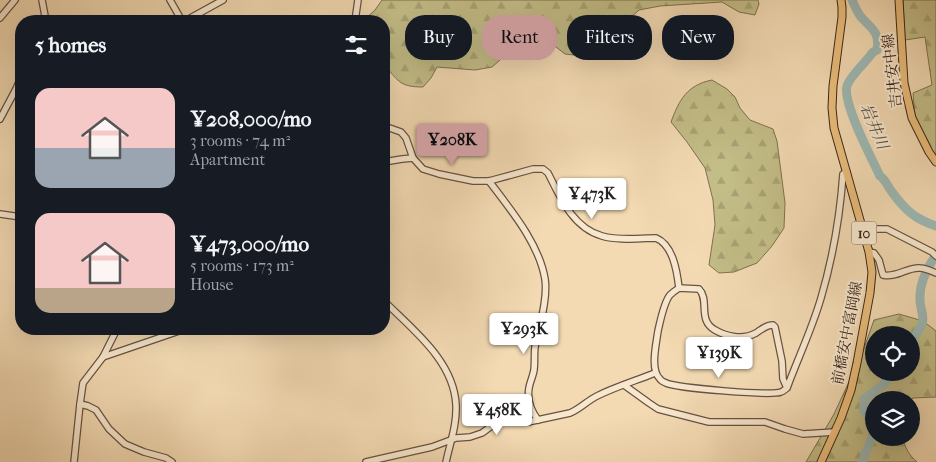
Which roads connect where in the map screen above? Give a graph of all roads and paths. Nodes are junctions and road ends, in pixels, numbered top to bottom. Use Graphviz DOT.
graph roads {
  1 [pos="15,0"];
  2 [pos="42,0"];
  3 [pos="170,0"];
  4 [pos="223,0"];
  5 [pos="358,0"];
  6 [pos="840,0"];
  7 [pos="898,0"];
  8 [pos="45,15"];
  9 [pos="179,15"];
  10 [pos="194,15"];
  11 [pos="356,15"];
  12 [pos="0,18"];
  13 [pos="15,91"];
  14 [pos="0,119"];
  15 [pos="390,128"];
  16 [pos="413,158"];
  17 [pos="390,161"];
  18 [pos="936,162"];
  19 [pos="847,172"];
  20 [pos="489,181"];
  21 [pos="0,214"];
  22 [pos="15,216"];
  23 [pos="863,232"];
  24 [pos="869,252"];
  25 [pos="936,256"];
  26 [pos="936,273"];
  27 [pos="679,288"];
  28 [pos="390,307"];
  29 [pos="114,335"];
  30 [pos="167,335"];
  31 [pos="103,357"];
  32 [pos="654,373"];
  33 [pos="624,385"];
  34 [pos="787,388"];
  35 [pos="80,404"];
  36 [pos="538,420"];
  37 [pos="835,432"];
  38 [pos="451,440"];
  39 [pos="74,462"];
  40 [pos="172,462"];
  41 [pos="366,462"];
  42 [pos="446,462"];
  43 [pos="821,462"];
  1 -- 12 [label="street"];
  2 -- 8 [label="street"];
  3 -- 9 [label="street"];
  4 -- 10 [label="street"];
  5 -- 11 [label="street"];
  6 -- 19 [label="main road, 前橋安中富岡線 / 10"];
  7 -- 18 [label="main road, 吉井安中線"];
  13 -- 14 [label="street"];
  15 -- 16 [label="street"];
  16 -- 17 [label="street"];
  16 -- 20 [label="street"];
  19 -- 23 [label="main road, 前橋安中富岡線 / 10"];
  19 -- 34 [label="street"];
  20 -- 27 [label="street"];
  20 -- 36 [label="street"];
  21 -- 22 [label="street"];
  23 -- 24 [label="main road, 前橋安中富岡線 / 10"];
  23 -- 25 [label="street"];
  24 -- 26 [label="street"];
  24 -- 37 [label="main road, 前橋安中富岡線 / 10"];
  27 -- 32 [label="street"];
  27 -- 34 [label="street"];
  28 -- 38 [label="street"];
  29 -- 31 [label="street"];
  30 -- 31 [label="street"];
  31 -- 35 [label="street"];
  32 -- 33 [label="street"];
  32 -- 34 [label="street"];
  33 -- 36 [label="street"];
  33 -- 37 [label="street"];
  35 -- 39 [label="street"];
  35 -- 40 [label="street"];
  36 -- 38 [label="street"];
  37 -- 43 [label="main road, 前橋安中富岡線 / 10"];
  38 -- 41 [label="street"];
  38 -- 42 [label="street"];
}
